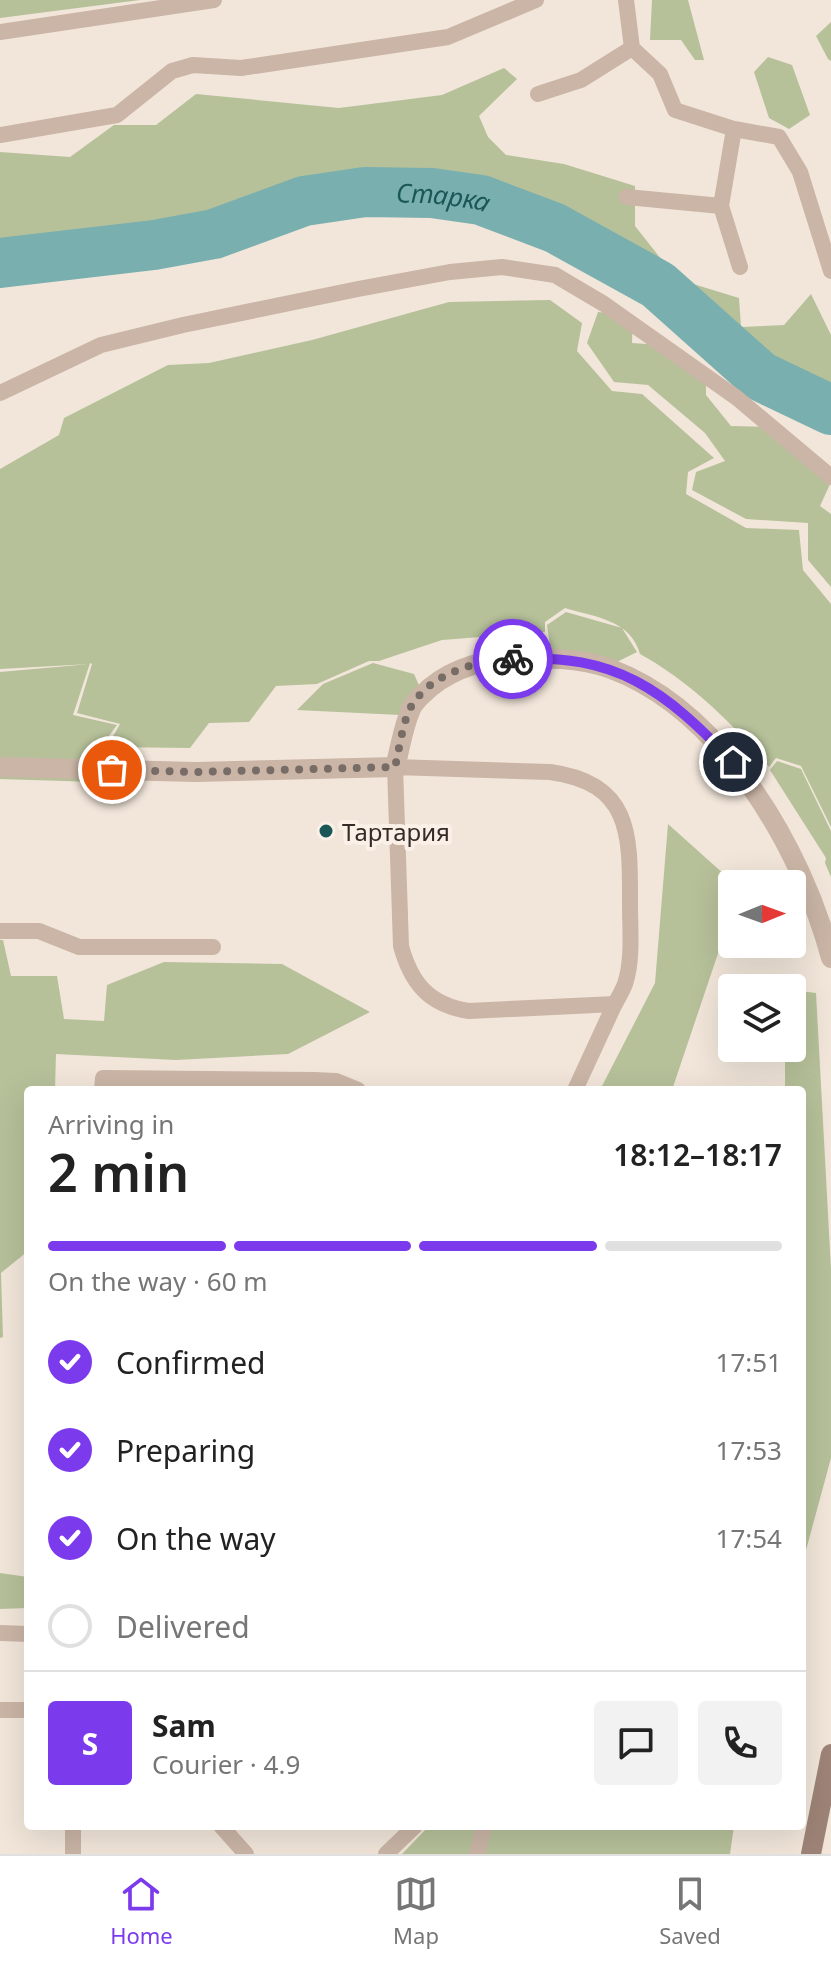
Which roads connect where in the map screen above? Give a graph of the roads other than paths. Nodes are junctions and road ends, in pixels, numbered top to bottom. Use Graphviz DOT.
graph roads {
  1 [pos="214,0"];
  2 [pos="536,0"];
  3 [pos="626,0"];
  4 [pos="0,32"];
  5 [pos="632,48"];
  6 [pos="538,94"];
  7 [pos="734,129"];
  8 [pos="0,135"];
  9 [pos="627,197"];
  10 [pos="721,206"];
  11 [pos="740,267"];
  12 [pos="831,271"];
  13 [pos="0,393"];
  14 [pos="831,477"];
  15 [pos="0,767"];
  16 [pos="395,767"];
  17 [pos="0,931"];
  18 [pos="213,947"];
  19 [pos="831,958"];
  20 [pos="615,1004"];
  21 [pos="102,1086"];
  22 [pos="348,1086"];
  23 [pos="577,1086"];
  24 [pos="0,1633"];
  25 [pos="24,1634"];
  26 [pos="0,1710"];
  27 [pos="24,1710"];
  28 [pos="831,1754"];
  29 [pos="73,1830"];
  30 [pos="225,1830"];
  31 [pos="411,1830"];
  32 [pos="483,1830"];
  33 [pos="73,1854"];
  34 [pos="246,1854"];
  35 [pos="386,1854"];
  36 [pos="477,1854"];
  37 [pos="811,1854"];
  1 -- 4 [label="lane"];
  2 -- 8 [label="lane"];
  3 -- 5 [label="lane"];
  5 -- 6 [label="lane"];
  5 -- 7 [label="lane"];
  7 -- 10 [label="lane"];
  7 -- 12 [label="lane"];
  9 -- 10 [label="lane"];
  10 -- 11 [label="lane"];
  13 -- 14 [label="lane"];
  15 -- 16 [label="street"];
  16 -- 19 [label="street"];
  16 -- 20 [label="lane"];
  16 -- 20 [label="lane"];
  17 -- 18 [label="lane"];
  20 -- 23 [label="lane"];
  21 -- 22 [label="lane"];
  24 -- 25 [label="lane"];
  26 -- 27 [label="lane"];
  28 -- 37 [label="main road"];
  29 -- 33 [label="lane"];
  30 -- 34 [label="lane"];
  31 -- 35 [label="lane"];
  32 -- 36 [label="lane"];
}
